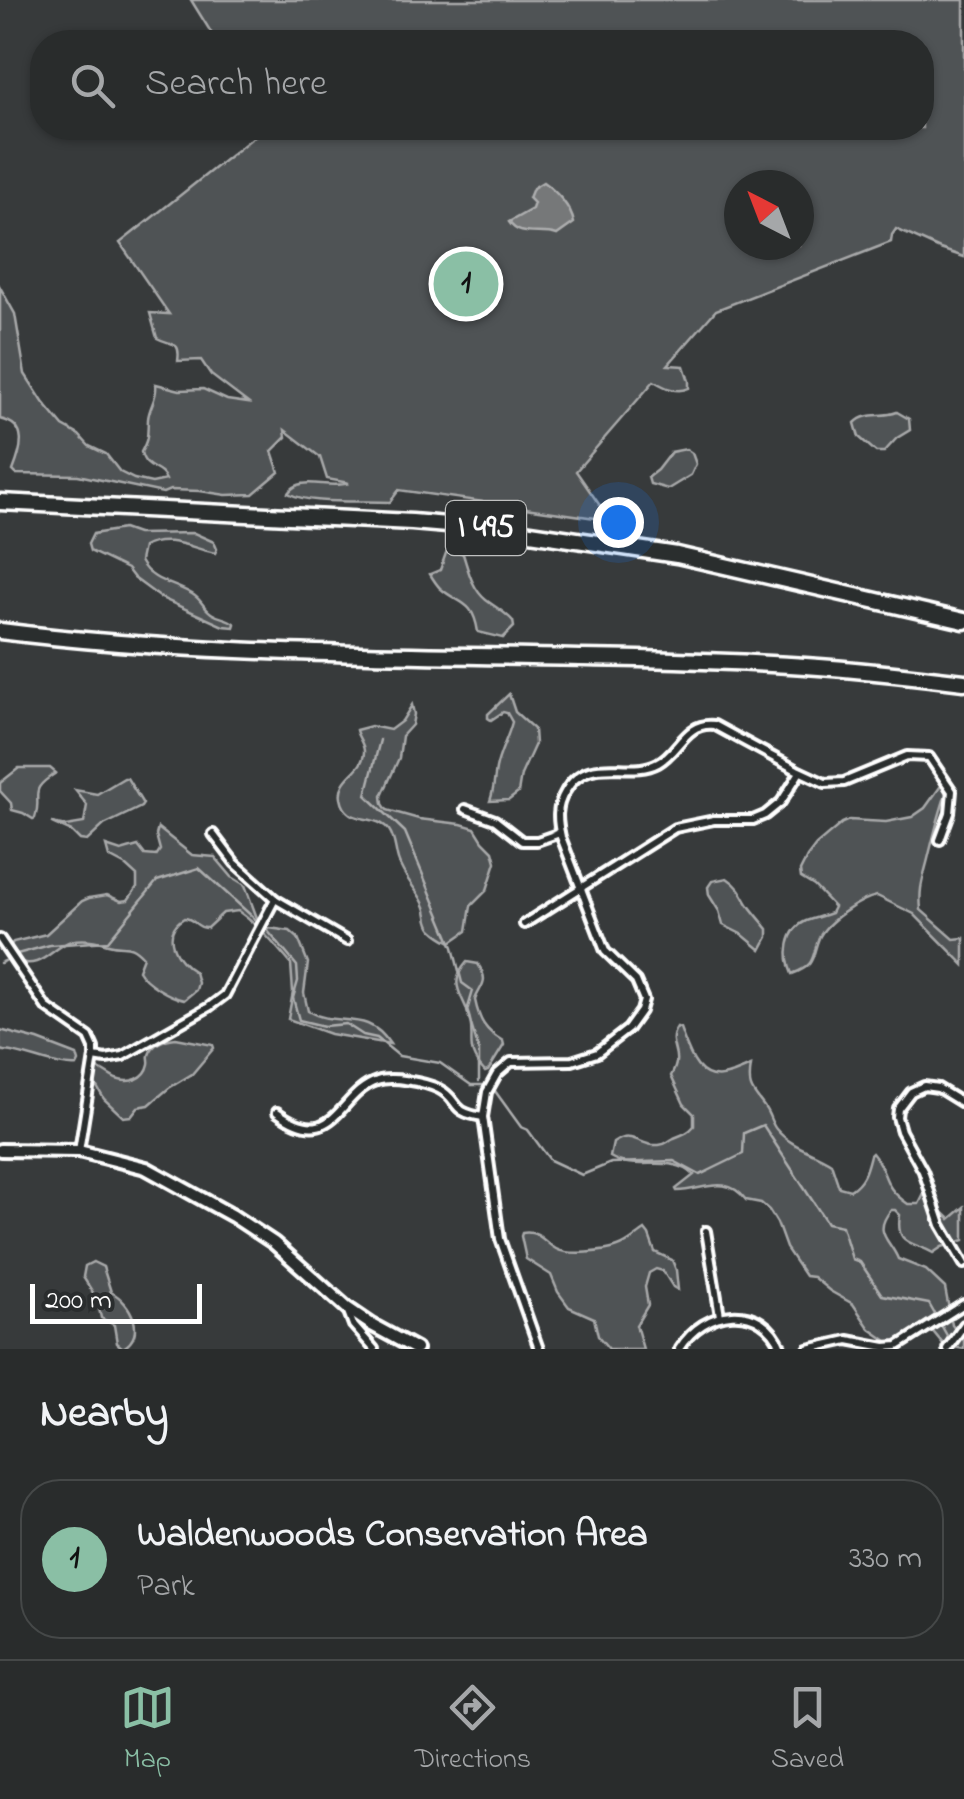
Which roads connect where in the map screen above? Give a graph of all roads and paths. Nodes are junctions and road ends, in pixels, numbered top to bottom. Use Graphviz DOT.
graph roads {
  1 [pos="0,502"];
  2 [pos="964,621"];
  3 [pos="0,631"];
  4 [pos="964,682"];
  5 [pos="800,772"];
  6 [pos="465,809"];
  7 [pos="560,833"];
  8 [pos="212,834"];
  9 [pos="940,840"];
  10 [pos="581,890"];
  11 [pos="275,899"];
  12 [pos="524,924"];
  13 [pos="0,939"];
  14 [pos="347,941"];
  15 [pos="94,1058"];
  16 [pos="964,1104"];
  17 [pos="277,1112"];
  18 [pos="484,1117"];
  19 [pos="0,1150"];
  20 [pos="79,1151"];
  21 [pos="706,1231"];
  22 [pos="964,1264"];
  23 [pos="964,1304"];
  24 [pos="347,1308"];
  25 [pos="720,1316"];
  26 [pos="964,1325"];
  27 [pos="374,1349"];
  28 [pos="416,1349"];
  29 [pos="539,1349"];
  30 [pos="679,1349"];
  31 [pos="782,1349"];
  32 [pos="808,1349"];
  33 [pos="946,1349"];
  1 -- 2 [label="highway, I 495"];
  3 -- 4 [label="highway"];
  5 -- 7 [label="street"];
  5 -- 9 [label="street"];
  5 -- 10 [label="street"];
  6 -- 7 [label="street"];
  7 -- 10 [label="street"];
  8 -- 11 [label="street"];
  10 -- 12 [label="street"];
  10 -- 18 [label="street"];
  11 -- 14 [label="street"];
  11 -- 15 [label="street"];
  13 -- 15 [label="street"];
  15 -- 20 [label="street"];
  16 -- 22 [label="street"];
  17 -- 18 [label="street"];
  18 -- 29 [label="street"];
  19 -- 20 [label="main road"];
  20 -- 24 [label="main road"];
  21 -- 25 [label="street"];
  23 -- 32 [label="street"];
  24 -- 27 [label="street"];
  24 -- 28 [label="main road"];
  25 -- 30 [label="street"];
  25 -- 31 [label="street"];
  26 -- 33 [label="street"];
}
